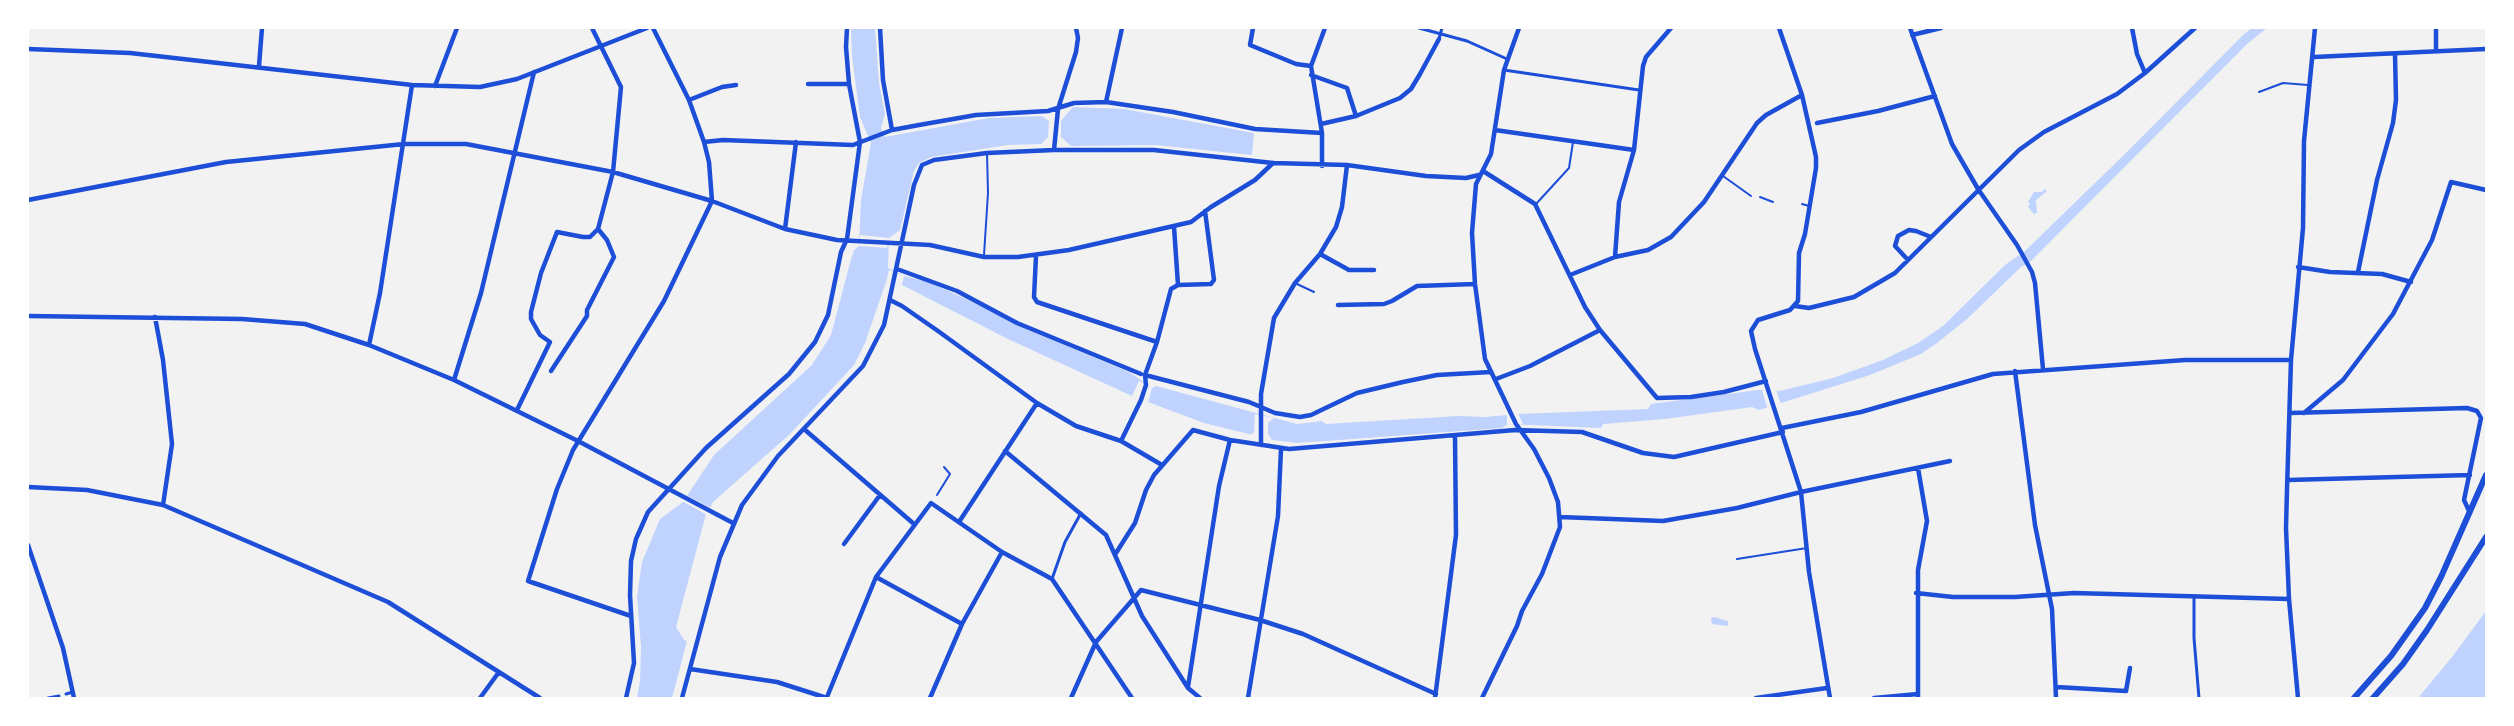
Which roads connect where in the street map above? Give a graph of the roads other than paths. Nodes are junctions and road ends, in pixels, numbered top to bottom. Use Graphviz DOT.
graph roads {
  1 [pos="262,28"];
  2 [pos="457,28"];
  3 [pos="592,28"];
  4 [pos="647,28"];
  5 [pos="653,28"];
  6 [pos="847,28"];
  7 [pos="880,28"];
  8 [pos="1076,28"];
  9 [pos="1122,28"];
  10 [pos="1253,28"];
  11 [pos="1325,28"];
  12 [pos="1419,28"];
  13 [pos="1442,28"];
  14 [pos="1519,28"];
  15 [pos="1671,28"];
  16 [pos="1779,28"];
  17 [pos="1910,28"];
  18 [pos="1941,28"];
  19 [pos="2132,28"];
  20 [pos="2195,28"];
  21 [pos="2315,28"];
  22 [pos="2436,28"];
  23 [pos="1441,33"];
  24 [pos="1912,35"];
  25 [pos="1439,39"];
  26 [pos="601,46"];
  27 [pos="28,49"];
  28 [pos="2486,49"];
  29 [pos="2436,51"];
  30 [pos="2395,54"];
  31 [pos="2314,57"];
  32 [pos="1507,59"];
  33 [pos="259,66"];
  34 [pos="1311,66"];
  35 [pos="1504,70"];
  36 [pos="534,72"];
  37 [pos="2145,73"];
  38 [pos="1311,75"];
  39 [pos="412,84"];
  40 [pos="808,84"];
  41 [pos="849,84"];
  42 [pos="736,85"];
  43 [pos="2311,85"];
  44 [pos="435,86"];
  45 [pos="1640,90"];
  46 [pos="2259,92"];
  47 [pos="1802,95"];
  48 [pos="1934,96"];
  49 [pos="689,100"];
  50 [pos="1106,102"];
  51 [pos="1058,109"];
  52 [pos="1356,116"];
  53 [pos="1817,123"];
  54 [pos="1320,124"];
  55 [pos="892,130"];
  56 [pos="1495,130"];
  57 [pos="1322,132"];
  58 [pos="704,142"];
  59 [pos="796,142"];
  60 [pos="860,142"];
  61 [pos="1573,142"];
  62 [pos="404,144"];
  63 [pos="1054,150"];
  64 [pos="1634,150"];
  65 [pos="516,153"];
  66 [pos="987,153"];
  67 [pos="1273,163"];
  68 [pos="1347,165"];
  69 [pos="1322,166"];
  70 [pos="614,172"];
  71 [pos="1481,173"];
  72 [pos="1722,175"];
  73 [pos="1978,189"];
  74 [pos="2486,190"];
  75 [pos="1751,196"];
  76 [pos="1760,197"];
  77 [pos="28,200"];
  78 [pos="712,201"];
  79 [pos="1773,202"];
  80 [pos="1535,204"];
  81 [pos="1802,204"];
  82 [pos="1810,206"];
  83 [pos="1205,211"];
  84 [pos="1174,226"];
  85 [pos="598,229"];
  86 [pos="786,229"];
  87 [pos="1930,237"];
  88 [pos="848,239"];
  89 [pos="902,244"];
  90 [pos="1320,254"];
  91 [pos="1036,256"];
  92 [pos="984,257"];
  93 [pos="1615,258"];
  94 [pos="1908,260"];
  95 [pos="2298,267"];
  96 [pos="897,269"];
  97 [pos="1374,270"];
  98 [pos="2358,272"];
  99 [pos="1570,275"];
  100 [pos="2411,282"];
  101 [pos="1295,283"];
  102 [pos="1475,284"];
  103 [pos="1178,285"];
  104 [pos="1314,292"];
  105 [pos="890,300"];
  106 [pos="1338,305"];
  107 [pos="1795,306"];
  108 [pos="28,316"];
  109 [pos="155,317"];
  110 [pos="1600,330"];
  111 [pos="1157,342"];
  112 [pos="369,345"];
  113 [pos="2291,360"];
  114 [pos="2043,369"];
  115 [pos="551,371"];
  116 [pos="2016,371"];
  117 [pos="1492,372"];
  118 [pos="1143,375"];
  119 [pos="1496,379"];
  120 [pos="454,380"];
  121 [pos="1766,381"];
  122 [pos="1037,403"];
  123 [pos="1260,407"];
  124 [pos="517,410"];
  125 [pos="2290,413"];
  126 [pos="2304,413"];
  127 [pos="804,429"];
  128 [pos="1520,430"];
  129 [pos="1782,430"];
  130 [pos="1455,437"];
  131 [pos="1230,440"];
  132 [pos="578,441"];
  133 [pos="1121,441"];
  134 [pos="1261,442"];
  135 [pos="1280,449"];
  136 [pos="1005,451"];
  137 [pos="1950,461"];
  138 [pos="1162,465"];
  139 [pos="944,467"];
  140 [pos="1918,468"];
  141 [pos="2470,475"];
  142 [pos="2486,475"];
  143 [pos="2288,480"];
  144 [pos="28,487"];
  145 [pos="670,490"];
  146 [pos="1800,492"];
  147 [pos="880,495"];
  148 [pos="937,495"];
  149 [pos="934,498"];
  150 [pos="931,503"];
  151 [pos="163,505"];
  152 [pos="1081,512"];
  153 [pos="2470,513"];
  154 [pos="1560,517"];
  155 [pos="959,522"];
  156 [pos="733,523"];
  157 [pos="914,524"];
  158 [pos="2486,538"];
  159 [pos="844,544"];
  160 [pos="28,546"];
  161 [pos="1807,548"];
  162 [pos="1002,552"];
  163 [pos="1116,553"];
  164 [pos="1738,559"];
  165 [pos="876,577"];
  166 [pos="1052,579"];
  167 [pos="1916,593"];
  168 [pos="2050,594"];
  169 [pos="2194,596"];
  170 [pos="1133,597"];
  171 [pos="2289,599"];
  172 [pos="1201,605"];
  173 [pos="631,616"];
  174 [pos="1260,620"];
  175 [pos="962,624"];
  176 [pos="1096,642"];
  177 [pos="2130,668"];
  178 [pos="690,669"];
  179 [pos="499,672"];
  180 [pos="1188,688"];
  181 [pos="1827,688"];
  182 [pos="2056,688"];
  183 [pos="73,692"];
  184 [pos="66,694"];
  185 [pos="58,696"];
  186 [pos="1436,696"];
  187 [pos="1918,696"];
  188 [pos="48,698"];
  189 [pos="53,698"];
  190 [pos="74,698"];
  191 [pos="480,698"];
  192 [pos="540,698"];
  193 [pos="626,698"];
  194 [pos="682,698"];
  195 [pos="828,698"];
  196 [pos="930,698"];
  197 [pos="1071,698"];
  198 [pos="1132,698"];
  199 [pos="1200,698"];
  200 [pos="1248,698"];
  201 [pos="1482,698"];
  202 [pos="1756,698"];
  203 [pos="1830,698"];
  204 [pos="1874,698"];
  205 [pos="2056,698"];
  206 [pos="2198,698"];
  207 [pos="2298,698"];
  208 [pos="2354,698"];
  209 [pos="2373,698"];
  1 -- 33 [label="street"];
  2 -- 44 [label="street"];
  3 -- 26 [label="street"];
  4 -- 26 [label="street"];
  5 -- 49 [label="street"];
  6 -- 41 [label="street"];
  7 -- 55 [label="street"];
  8 -- 51 [label="street"];
  9 -- 50 [label="street"];
  10 -- 34 [label="street"];
  11 -- 34 [label="street"];
  12 -- 23 [label="street"];
  13 -- 23 [label="street"];
  14 -- 32 [label="street"];
  15 -- 45 [label="street"];
  16 -- 47 [label="street"];
  17 -- 24 [label="street"];
  18 -- 24 [label="street"];
  19 -- 37 [label="street"];
  20 -- 37 [label="street"];
  21 -- 31 [label="street"];
  22 -- 29 [label="street"];
  23 -- 25 [label="street"];
  23 -- 32 [label="street"];
  24 -- 48 [label="street"];
  25 -- 52 [label="street"];
  26 -- 36 [label="street"];
  26 -- 70 [label="street"];
  27 -- 33 [label="street"];
  28 -- 29 [label="street"];
  29 -- 30 [label="street"];
  30 -- 31 [label="street"];
  30 -- 98 [label="street"];
  31 -- 43 [label="street"];
  32 -- 35 [label="street"];
  33 -- 39 [label="street"];
  34 -- 38 [label="street"];
  35 -- 45 [label="street"];
  35 -- 56 [label="street"];
  36 -- 44 [label="street"];
  36 -- 65 [label="street"];
  37 -- 73 [label="street"];
  38 -- 52 [label="street"];
  38 -- 54 [label="street"];
  39 -- 44 [label="street"];
  39 -- 62 [label="street"];
  40 -- 41 [label="street"];
  41 -- 60 [label="street"];
  42 -- 49 [label="street"];
  43 -- 46 [label="lane"];
  43 -- 95 [label="street"];
  45 -- 64 [label="street"];
  47 -- 72 [label="street"];
  47 -- 82 [label="street"];
  48 -- 53 [label="street"];
  48 -- 73 [label="street"];
  49 -- 58 [label="street"];
  50 -- 51 [label="street"];
  50 -- 57 [label="street"];
  51 -- 55 [label="street"];
  51 -- 63 [label="street"];
  52 -- 54 [label="street"];
  54 -- 57 [label="street"];
  55 -- 60 [label="street"];
  56 -- 61 [label="street"];
  56 -- 71 [label="street"];
  57 -- 69 [label="street"];
  58 -- 59 [label="street"];
  58 -- 78 [label="street"];
  59 -- 60 [label="street"];
  59 -- 86 [label="street"];
  60 -- 88 [label="street"];
  61 -- 64 [label="street"];
  61 -- 80 [label="lane"];
  62 -- 65 [label="street"];
  62 -- 77 [label="street"];
  62 -- 112 [label="street"];
  63 -- 66 [label="street"];
  63 -- 67 [label="street"];
  64 -- 93 [label="street"];
  65 -- 70 [label="street"];
  65 -- 120 [label="street"];
  66 -- 89 [label="street"];
  66 -- 92 [label="lane"];
  67 -- 69 [label="street"];
  67 -- 83 [label="street"];
  68 -- 69 [label="street"];
  68 -- 71 [label="street"];
  68 -- 90 [label="street"];
  70 -- 78 [label="street"];
  70 -- 85 [label="street"];
  71 -- 80 [label="street"];
  71 -- 102 [label="street"];
  72 -- 75 [label="lane"];
  72 -- 93 [label="street"];
  73 -- 87 [label="street"];
  73 -- 114 [label="street"];
  74 -- 100 [label="street"];
  76 -- 79 [label="lane"];
  78 -- 86 [label="street"];
  78 -- 132 [label="street"];
  80 -- 99 [label="street"];
  81 -- 82 [label="lane"];
  82 -- 107 [label="street"];
  83 -- 84 [label="street"];
  83 -- 103 [label="street"];
  84 -- 91 [label="street"];
  84 -- 103 [label="street"];
  85 -- 115 [label="street"];
  85 -- 124 [label="street"];
  86 -- 88 [label="street"];
  87 -- 94 [label="street"];
  87 -- 94 [label="street"];
  88 -- 89 [label="street"];
  88 -- 145 [label="street"];
  89 -- 92 [label="street"];
  89 -- 96 [label="street"];
  90 -- 97 [label="street"];
  90 -- 101 [label="street"];
  91 -- 92 [label="street"];
  91 -- 111 [label="street"];
  93 -- 99 [label="street"];
  94 -- 107 [label="street"];
  95 -- 98 [label="street"];
  95 -- 113 [label="street"];
  96 -- 105 [label="street"];
  96 -- 118 [label="street"];
  98 -- 100 [label="street"];
  99 -- 110 [label="street"];
  100 -- 126 [label="street"];
  101 -- 104 [label="lane"];
  101 -- 123 [label="street"];
  102 -- 106 [label="street"];
  102 -- 117 [label="street"];
  103 -- 111 [label="street"];
  105 -- 122 [label="street"];
  105 -- 127 [label="street"];
  107 -- 121 [label="street"];
  108 -- 109 [label="street"];
  109 -- 112 [label="street"];
  109 -- 151 [label="street"];
  110 -- 119 [label="street"];
  110 -- 121 [label="street"];
  111 -- 118 [label="street"];
  112 -- 120 [label="street"];
  113 -- 114 [label="street"];
  113 -- 125 [label="street"];
  114 -- 116 [label="street"];
  116 -- 129 [label="street"];
  116 -- 168 [label="street"];
  117 -- 119 [label="street"];
  117 -- 123 [label="street"];
  118 -- 123 [label="street"];
  118 -- 133 [label="street"];
  119 -- 128 [label="street"];
  120 -- 124 [label="street"];
  121 -- 129 [label="street"];
  122 -- 133 [label="street"];
  122 -- 136 [label="street"];
  123 -- 134 [label="street"];
  124 -- 132 [label="street"];
  125 -- 126 [label="street"];
  125 -- 143 [label="street"];
  126 -- 141 [label="street"];
  127 -- 147 [label="street"];
  127 -- 156 [label="street"];
  128 -- 129 [label="street"];
  128 -- 130 [label="street"];
  128 -- 154 [label="street"];
  129 -- 146 [label="street"];
  130 -- 135 [label="street"];
  130 -- 186 [label="street"];
  131 -- 134 [label="street"];
  131 -- 138 [label="street"];
  131 -- 172 [label="street"];
  132 -- 145 [label="street"];
  132 -- 173 [label="street"];
  133 -- 138 [label="street"];
  134 -- 135 [label="street"];
  135 -- 174 [label="street"];
  136 -- 152 [label="street"];
  136 -- 155 [label="street"];
  137 -- 140 [label="street"];
  138 -- 163 [label="street"];
  139 -- 148 [label="lane"];
  140 -- 146 [label="street"];
  140 -- 167 [label="street"];
  141 -- 143 [label="street"];
  141 -- 153 [label="street"];
  142 -- 153 [label="main road"];
  143 -- 171 [label="street"];
  144 -- 151 [label="street"];
  145 -- 156 [label="street"];
  145 -- 173 [label="street"];
  146 -- 154 [label="street"];
  146 -- 161 [label="street"];
  147 -- 157 [label="street"];
  147 -- 159 [label="street"];
  149 -- 150 [label="lane"];
  150 -- 155 [label="street"];
  150 -- 157 [label="street"];
  151 -- 179 [label="street"];
  152 -- 163 [label="street"];
  152 -- 166 [label="street"];
  153 -- 208 [label="main road"];
  154 -- 201 [label="street"];
  155 -- 162 [label="street"];
  156 -- 178 [label="street"];
  157 -- 165 [label="street"];
  158 -- 209 [label="main road"];
  160 -- 183 [label="street"];
  161 -- 164 [label="lane"];
  161 -- 181 [label="street"];
  162 -- 166 [label="street"];
  162 -- 175 [label="street"];
  163 -- 170 [label="street"];
  165 -- 175 [label="street"];
  165 -- 195 [label="street"];
  166 -- 176 [label="street"];
  167 -- 168 [label="street"];
  167 -- 187 [label="street"];
  168 -- 169 [label="street"];
  168 -- 182 [label="street"];
  169 -- 171 [label="street"];
  169 -- 206 [label="street"];
  170 -- 172 [label="street"];
  170 -- 176 [label="street"];
  170 -- 180 [label="street"];
  171 -- 207 [label="street"];
  172 -- 174 [label="street"];
  172 -- 180 [label="street"];
  173 -- 193 [label="street"];
  174 -- 186 [label="street"];
  174 -- 200 [label="street"];
  175 -- 196 [label="street"];
  176 -- 197 [label="street"];
  176 -- 198 [label="street"];
  177 -- 182 [label="street"];
  178 -- 194 [label="street"];
  178 -- 195 [label="street"];
  179 -- 191 [label="street"];
  179 -- 192 [label="street"];
  180 -- 199 [label="street"];
  181 -- 202 [label="street"];
  181 -- 203 [label="street"];
  182 -- 205 [label="street"];
  183 -- 184 [label="street"];
  183 -- 190 [label="street"];
  185 -- 189 [label="street"];
  187 -- 204 [label="street"];
  188 -- 189 [label="street"];
}
